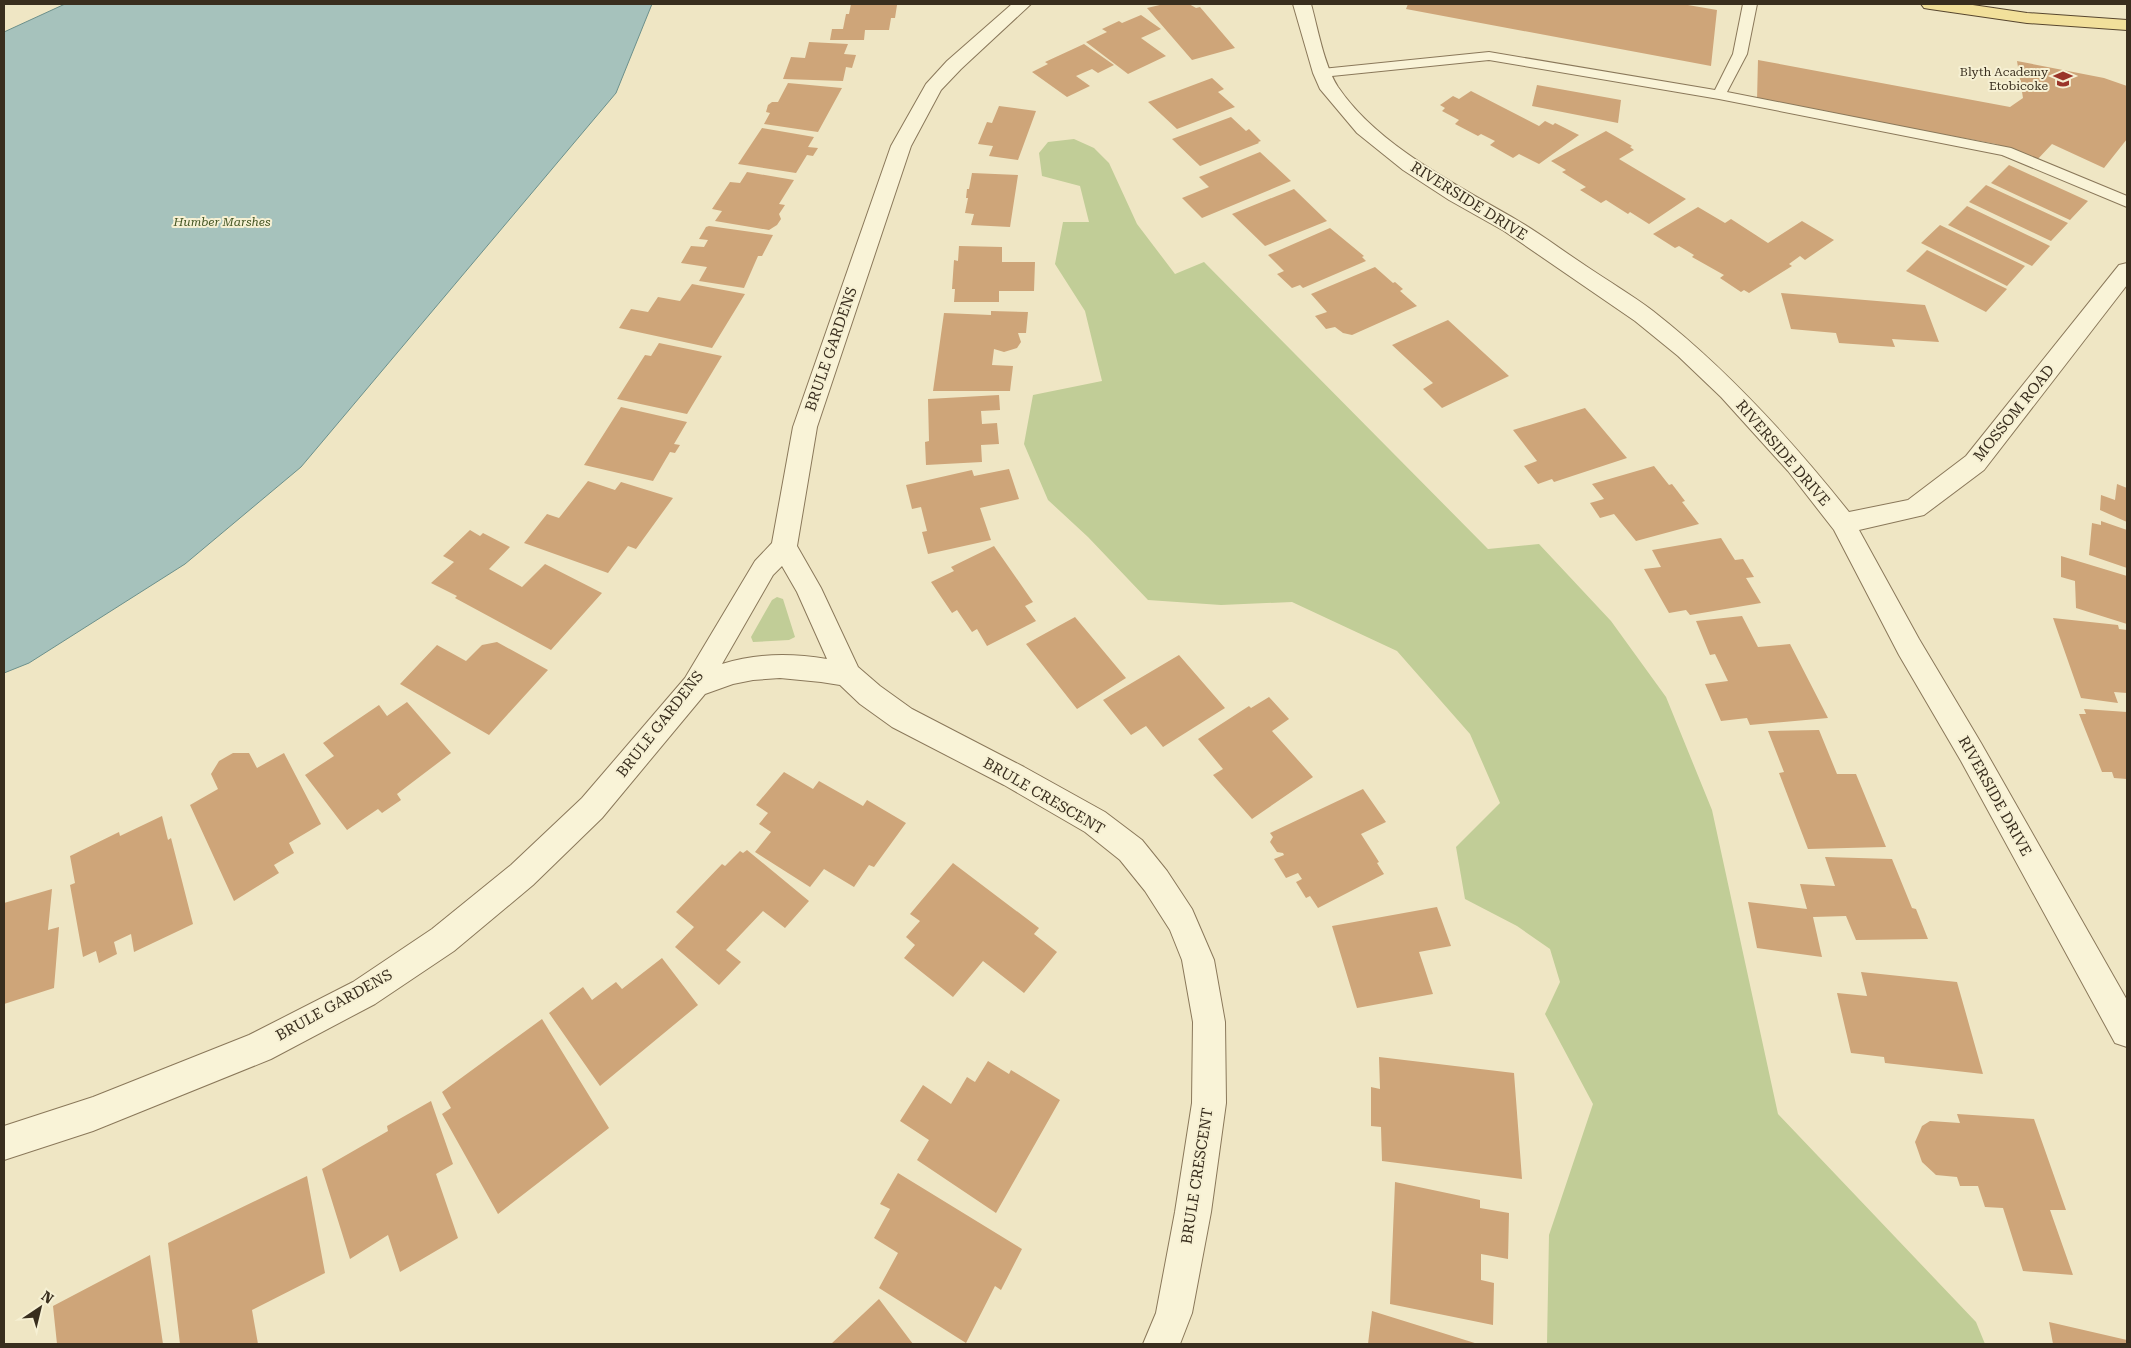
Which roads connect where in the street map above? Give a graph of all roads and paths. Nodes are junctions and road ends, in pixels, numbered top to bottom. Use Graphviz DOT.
graph roads {
  1 [pos="1022,4"];
  2 [pos="1302,4"];
  3 [pos="1930,4"];
  4 [pos="1749,9"];
  5 [pos="2125,25"];
  6 [pos="1322,73"];
  7 [pos="1719,95"];
  8 [pos="2127,202"];
  9 [pos="2127,270"];
  10 [pos="1843,523"];
  11 [pos="784,547"];
  12 [pos="848,675"];
  13 [pos="694,686"];
  14 [pos="2127,1031"];
  15 [pos="4,1142"];
  16 [pos="1162,1344"];
  1 -- 11 [label="street, BRULE GARDENS"];
  2 -- 6 [label="street, RIVERSIDE DRIVE"];
  3 -- 5 [label="main road"];
  4 -- 7 [label="lane"];
  6 -- 7 [label="lane"];
  6 -- 10 [label="street, RIVERSIDE DRIVE"];
  7 -- 8 [label="lane"];
  9 -- 10 [label="street, MOSSOM ROAD"];
  10 -- 14 [label="street, RIVERSIDE DRIVE"];
  11 -- 12 [label="street, BRULE CRESCENT"];
  11 -- 13 [label="street, BRULE GARDENS"];
  12 -- 13 [label="street"];
  12 -- 16 [label="street, BRULE CRESCENT"];
  13 -- 15 [label="street, BRULE GARDENS"];
}
